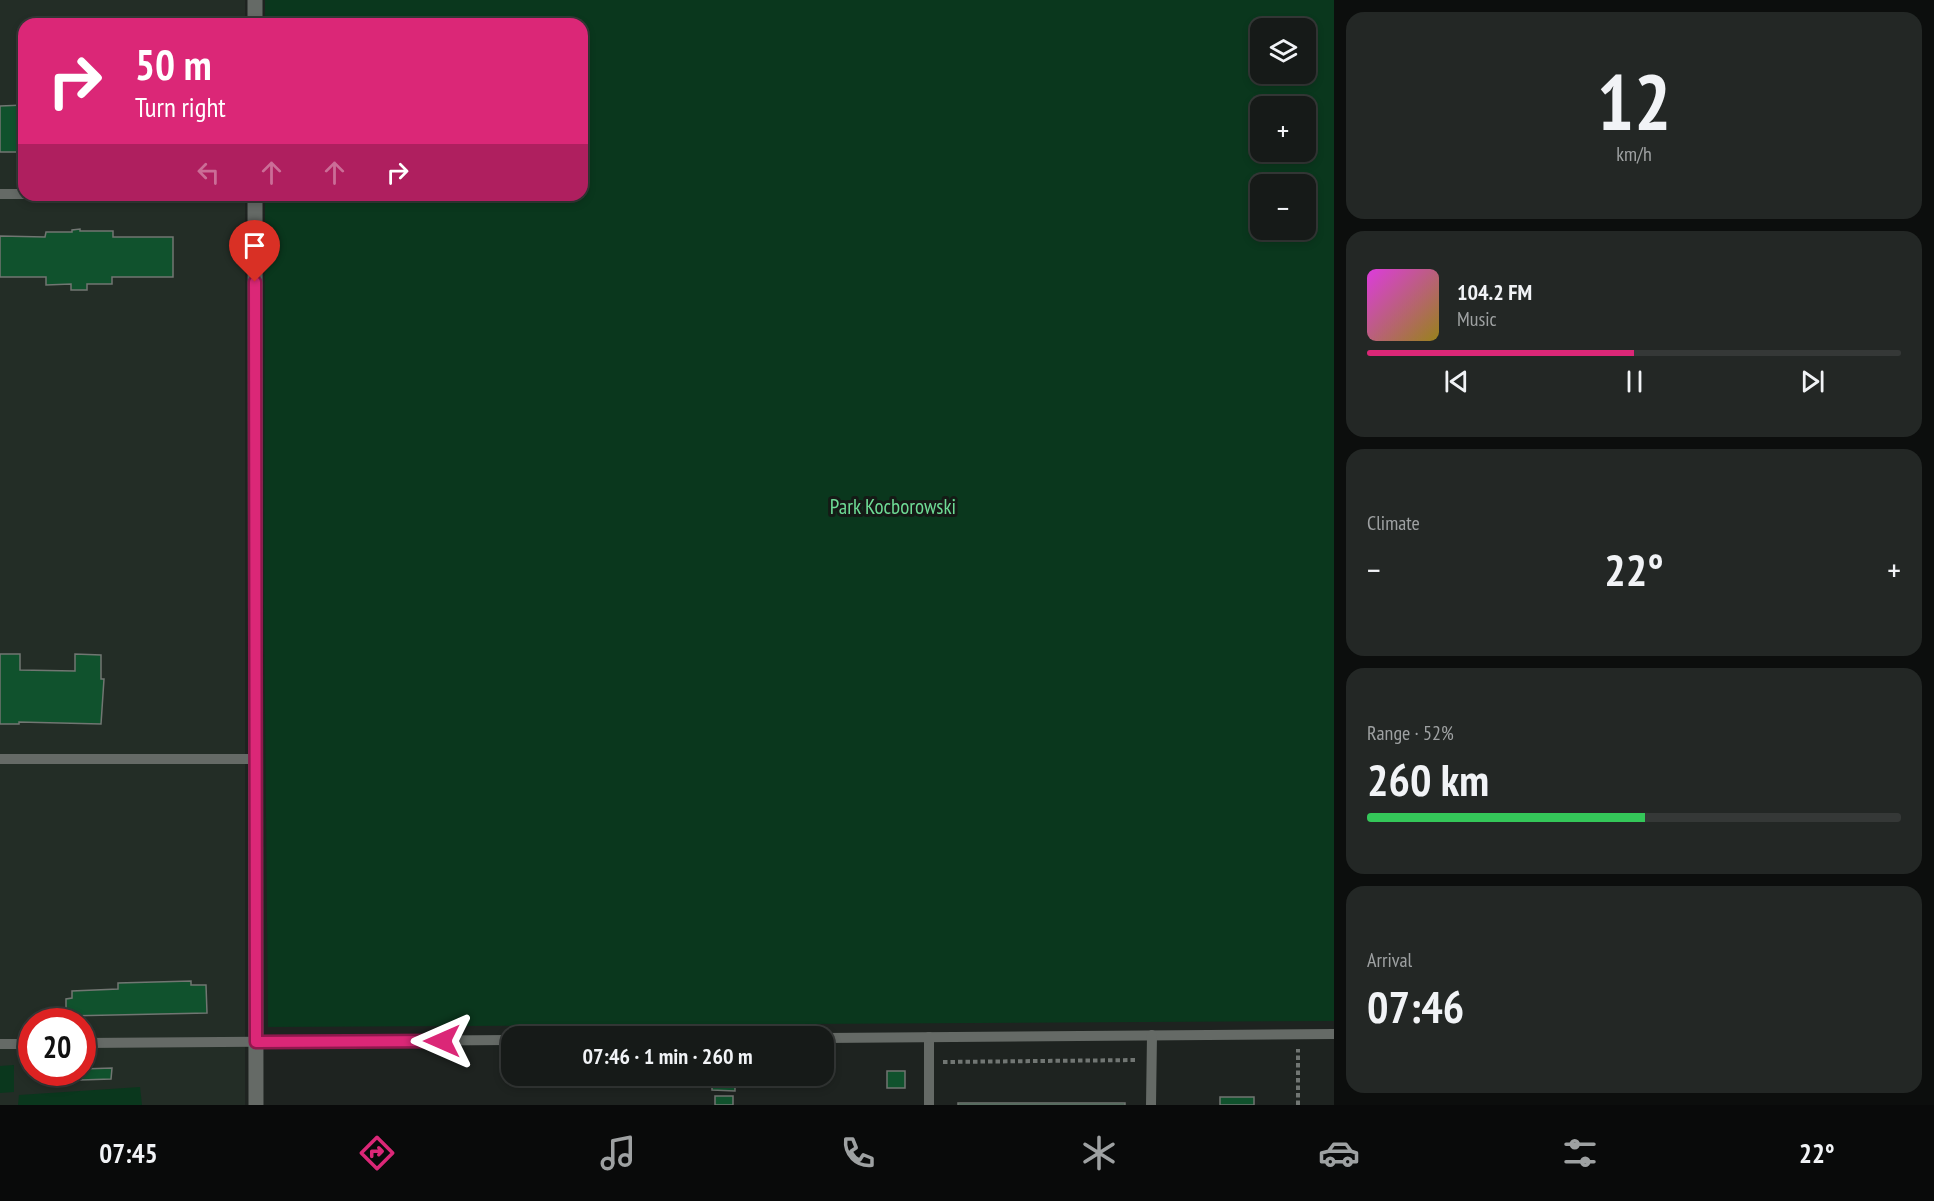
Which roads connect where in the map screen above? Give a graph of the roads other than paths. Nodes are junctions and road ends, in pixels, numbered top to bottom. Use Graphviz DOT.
graph roads {
  1 [pos="255,0"];
  2 [pos="255,18"];
  3 [pos="0,194"];
  4 [pos="18,194"];
  5 [pos="255,201"];
  6 [pos="0,759"];
  7 [pos="255,759"];
  8 [pos="1334,1034"];
  9 [pos="1152,1035"];
  10 [pos="929,1037"];
  11 [pos="834,1038"];
  12 [pos="501,1040"];
  13 [pos="256,1042"];
  14 [pos="96,1043"];
  15 [pos="0,1044"];
  16 [pos="18,1044"];
  17 [pos="256,1105"];
  18 [pos="929,1105"];
  19 [pos="1151,1105"];
  1 -- 2 [label="street"];
  3 -- 4 [label="lane"];
  5 -- 7 [label="street"];
  6 -- 7 [label="lane"];
  7 -- 13 [label="street"];
  8 -- 9 [label="lane"];
  9 -- 10 [label="lane"];
  9 -- 19 [label="lane"];
  10 -- 11 [label="lane"];
  10 -- 18 [label="lane"];
  12 -- 13 [label="lane"];
  13 -- 14 [label="lane"];
  13 -- 17 [label="street"];
  15 -- 16 [label="lane"];
}
